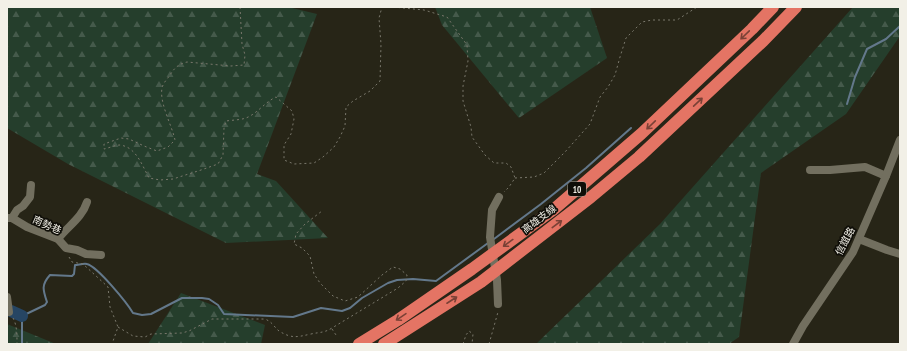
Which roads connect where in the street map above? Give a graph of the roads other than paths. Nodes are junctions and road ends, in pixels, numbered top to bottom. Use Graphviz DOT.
graph roads {
  1 [pos="773,7"];
  2 [pos="796,7"];
  3 [pos="900,140"];
  4 [pos="810,170"];
  5 [pos="886,176"];
  6 [pos="31,185"];
  7 [pos="499,197"];
  8 [pos="87,202"];
  9 [pos="10,218"];
  10 [pos="58,239"];
  11 [pos="859,239"];
  12 [pos="900,254"];
  13 [pos="101,255"];
  14 [pos="7,298"];
  15 [pos="498,304"];
  16 [pos="9,312"];
  17 [pos="359,344"];
  18 [pos="384,344"];
  19 [pos="793,344"];
  1 -- 17 [label="highway, 高雄支線 / 10, one-way"];
  18 -- 2 [label="highway, 高雄支線 / 10, one-way"];
  3 -- 5 [label="street, 信誼路"];
  4 -- 5 [label="street"];
  5 -- 11 [label="street, 信誼路"];
  6 -- 9 [label="street"];
  7 -- 15 [label="street"];
  8 -- 10 [label="street"];
  9 -- 10 [label="street, 南勢巷"];
  10 -- 13 [label="street, 南勢巷"];
  11 -- 12 [label="street"];
  11 -- 19 [label="street, 信誼路"];
  14 -- 16 [label="street"];
}
